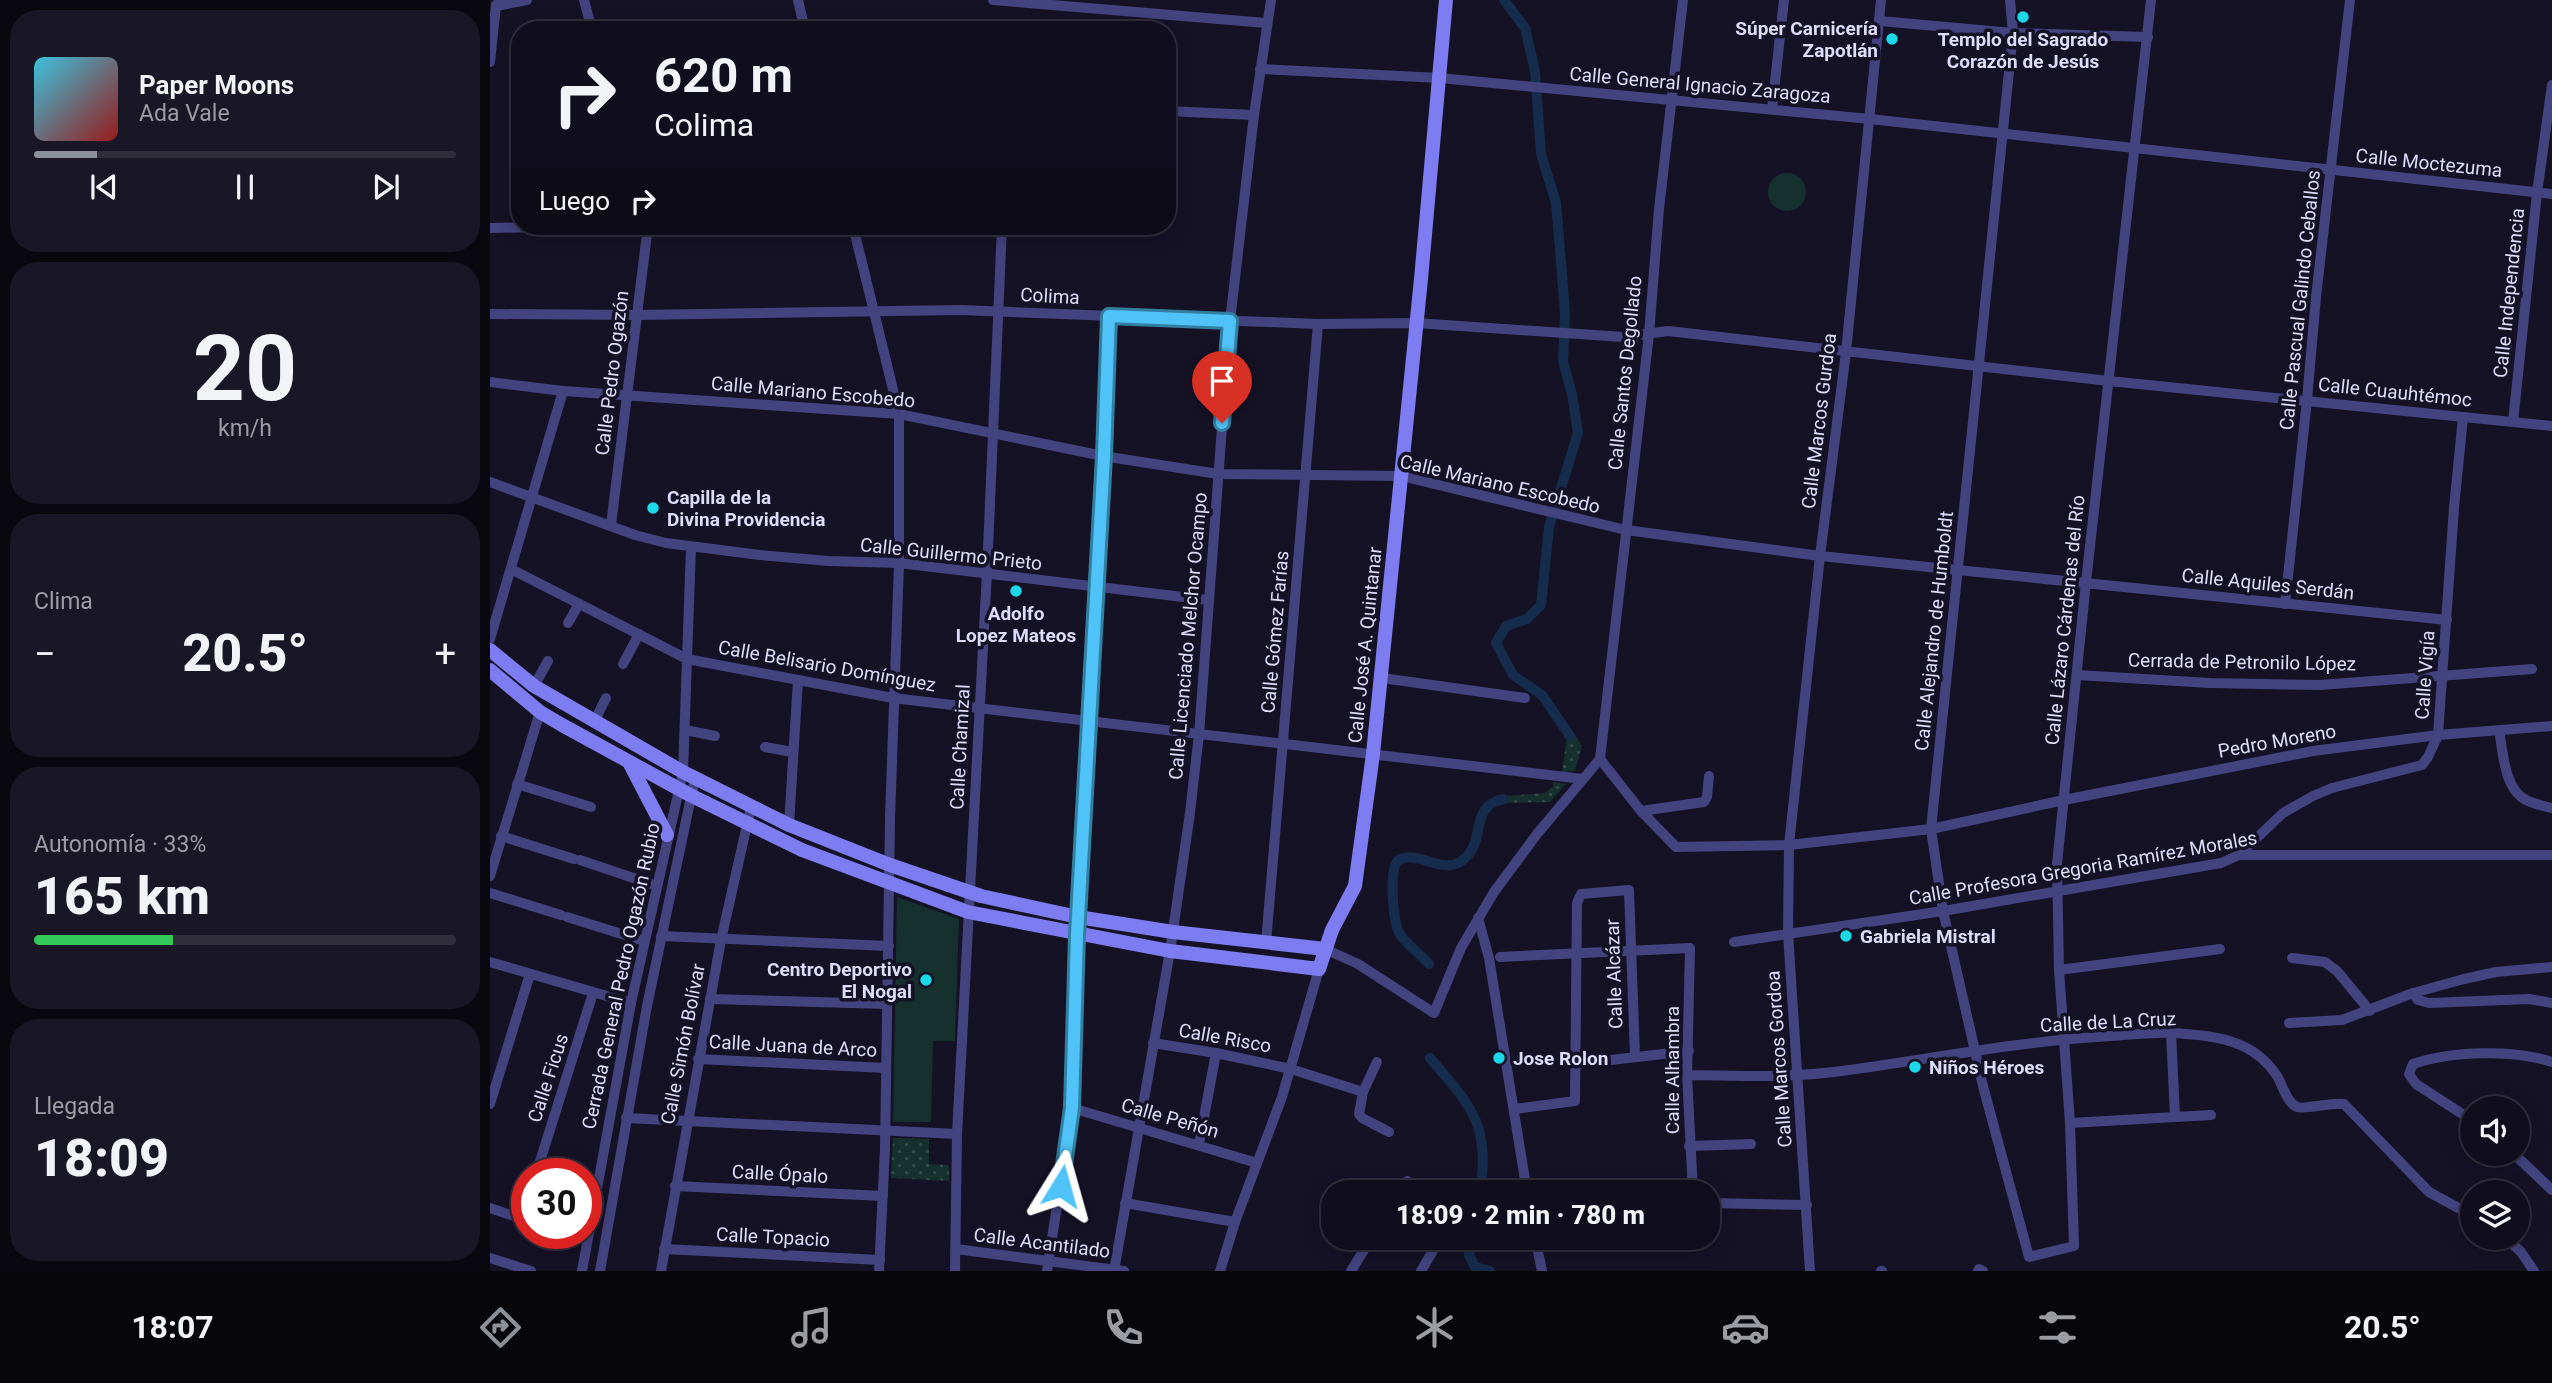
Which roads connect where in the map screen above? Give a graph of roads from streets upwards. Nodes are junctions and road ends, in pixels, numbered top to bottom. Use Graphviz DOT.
graph roads {
  1 [pos="527,0"];
  2 [pos="584,0"];
  3 [pos="798,0"];
  4 [pos="993,0"];
  5 [pos="1270,0"];
  6 [pos="1446,0"];
  7 [pos="1683,0"];
  8 [pos="1784,0"];
  9 [pos="1881,0"];
  10 [pos="2010,0"];
  11 [pos="2151,0"];
  12 [pos="2350,0"];
  13 [pos="1011,1"];
  14 [pos="496,4"];
  15 [pos="590,21"];
  16 [pos="803,21"];
  17 [pos="1880,21"];
  18 [pos="1266,23"];
  19 [pos="2013,33"];
  20 [pos="2147,37"];
  21 [pos="490,62"];
  22 [pos="1260,69"];
  23 [pos="1440,78"];
  24 [pos="2552,85"];
  25 [pos="1670,99"];
  26 [pos="1772,109"];
  27 [pos="1176,111"];
  28 [pos="1254,115"];
  29 [pos="1870,118"];
  30 [pos="2003,133"];
  31 [pos="2136,148"];
  32 [pos="2331,170"];
  33 [pos="2537,192"];
  34 [pos="2552,194"];
  35 [pos="490,228"];
  36 [pos="511,228"];
  37 [pos="647,235"];
  38 [pos="855,235"];
  39 [pos="1002,235"];
  40 [pos="874,311"];
  41 [pos="999,311"];
  42 [pos="490,314"];
  43 [pos="637,315"];
  44 [pos="1109,316"];
  45 [pos="1230,321"];
  46 [pos="1416,323"];
  47 [pos="1318,324"];
  48 [pos="1648,334"];
  49 [pos="1846,352"];
  50 [pos="1979,366"];
  51 [pos="2109,381"];
  52 [pos="490,382"];
  53 [pos="563,391"];
  54 [pos="627,395"];
  55 [pos="2307,400"];
  56 [pos="899,414"];
  57 [pos="2463,417"];
  58 [pos="2513,422"];
  59 [pos="2552,426"];
  60 [pos="994,434"];
  61 [pos="1104,456"];
  62 [pos="1218,474"];
  63 [pos="1305,476"];
  64 [pos="1401,476"];
  65 [pos="490,482"];
  66 [pos="531,498"];
  67 [pos="611,525"];
  68 [pos="1626,530"];
  69 [pos="691,547"];
  70 [pos="1820,556"];
  71 [pos="898,563"];
  72 [pos="510,569"];
  73 [pos="1958,569"];
  74 [pos="987,572"];
  75 [pos="2086,583"];
  76 [pos="1095,588"];
  77 [pos="1208,600"];
  78 [pos="579,604"];
  79 [pos="2285,604"];
  80 [pos="2447,620"];
  81 [pos="568,623"];
  82 [pos="639,634"];
  83 [pos="490,639"];
  84 [pos="490,650"];
  85 [pos="687,659"];
  86 [pos="548,661"];
  87 [pos="623,664"];
  88 [pos="2532,669"];
  89 [pos="490,670"];
  90 [pos="520,675"];
  91 [pos="2077,675"];
  92 [pos="2443,677"];
  93 [pos="1382,678"];
  94 [pos="798,680"];
  95 [pos="534,687"];
  96 [pos="512,689"];
  97 [pos="606,698"];
  98 [pos="893,698"];
  99 [pos="1525,698"];
  100 [pos="979,708"];
  101 [pos="540,712"];
  102 [pos="1088,720"];
  103 [pos="594,722"];
  104 [pos="2552,726"];
  105 [pos="685,730"];
  106 [pos="2499,730"];
  107 [pos="1199,734"];
  108 [pos="2438,735"];
  109 [pos="715,736"];
  110 [pos="1283,743"];
  111 [pos="765,747"];
  112 [pos="792,752"];
  113 [pos="1373,754"];
  114 [pos="1600,759"];
  115 [pos="629,762"];
  116 [pos="689,775"];
  117 [pos="1709,776"];
  118 [pos="1583,779"];
  119 [pos="517,784"];
  120 [pos="684,792"];
  121 [pos="2064,800"];
  122 [pos="591,807"];
  123 [pos="751,807"];
  124 [pos="2552,808"];
  125 [pos="1642,811"];
  126 [pos="747,824"];
  127 [pos="789,825"];
  128 [pos="1931,829"];
  129 [pos="667,835"];
  130 [pos="501,836"];
  131 [pos="1789,845"];
  132 [pos="2239,855"];
  133 [pos="2552,855"];
  134 [pos="890,864"];
  135 [pos="490,876"];
  136 [pos="890,883"];
  137 [pos="657,886"];
  138 [pos="2057,890"];
  139 [pos="490,893"];
  140 [pos="969,893"];
  141 [pos="1943,911"];
  142 [pos="968,912"];
  143 [pos="1078,918"];
  144 [pos="1478,918"];
  145 [pos="1173,932"];
  146 [pos="1788,933"];
  147 [pos="1077,935"];
  148 [pos="661,936"];
  149 [pos="721,940"];
  150 [pos="644,941"];
  151 [pos="1734,942"];
  152 [pos="1266,943"];
  153 [pos="889,946"];
  154 [pos="1325,949"];
  155 [pos="2220,949"];
  156 [pos="1631,950"];
  157 [pos="1170,951"];
  158 [pos="1576,952"];
  159 [pos="1500,957"];
  160 [pos="2292,958"];
  161 [pos="490,962"];
  162 [pos="2552,967"];
  163 [pos="1320,969"];
  164 [pos="2059,970"];
  165 [pos="530,974"];
  166 [pos="593,993"];
  167 [pos="2413,993"];
  168 [pos="710,999"];
  169 [pos="631,1003"];
  170 [pos="2552,1003"];
  171 [pos="887,1004"];
  172 [pos="2370,1011"];
  173 [pos="2289,1023"];
  174 [pos="2171,1033"];
  175 [pos="2064,1039"];
  176 [pos="1153,1043"];
  177 [pos="1689,1051"];
  178 [pos="1975,1052"];
  179 [pos="1216,1053"];
  180 [pos="1635,1056"];
  181 [pos="698,1059"];
  182 [pos="1377,1062"];
  183 [pos="2552,1062"];
  184 [pos="1576,1064"];
  185 [pos="886,1068"];
  186 [pos="1291,1069"];
  187 [pos="1688,1075"];
  188 [pos="1797,1076"];
  189 [pos="1363,1092"];
  190 [pos="490,1104"];
  191 [pos="1072,1108"];
  192 [pos="1514,1109"];
  193 [pos="2460,1112"];
  194 [pos="2211,1115"];
  195 [pos="2175,1116"];
  196 [pos="626,1118"];
  197 [pos="686,1122"];
  198 [pos="2070,1123"];
  199 [pos="1138,1126"];
  200 [pos="885,1131"];
  201 [pos="1388,1132"];
  202 [pos="957,1134"];
  203 [pos="1199,1144"];
  204 [pos="1751,1144"];
  205 [pos="1689,1146"];
  206 [pos="541,1158"];
  207 [pos="1258,1163"];
  208 [pos="2526,1166"];
  209 [pos="1525,1180"];
  210 [pos="1692,1180"];
  211 [pos="675,1186"];
  212 [pos="2552,1190"];
  213 [pos="883,1196"];
  214 [pos="1125,1203"];
  215 [pos="1720,1203"];
  216 [pos="1807,1205"];
  217 [pos="490,1208"];
  218 [pos="2460,1209"];
  219 [pos="511,1215"];
  220 [pos="1235,1222"];
  221 [pos="2074,1246"];
  222 [pos="664,1249"];
  223 [pos="956,1249"];
  224 [pos="1364,1250"];
  225 [pos="1433,1250"];
  226 [pos="1538,1250"];
  227 [pos="2519,1250"];
  228 [pos="490,1258"];
  229 [pos="880,1266"];
  230 [pos="1048,1266"];
  231 [pos="1117,1270"];
  232 [pos="531,1271"];
  233 [pos="582,1271"];
  234 [pos="600,1271"];
  235 [pos="661,1271"];
  236 [pos="955,1271"];
  237 [pos="1220,1271"];
  238 [pos="1351,1271"];
  239 [pos="1421,1271"];
  240 [pos="1542,1271"];
  241 [pos="1810,1271"];
  242 [pos="1978,1271"];
  243 [pos="1983,1271"];
  244 [pos="2533,1271"];
  1 -- 14 [label="street"];
  2 -- 15 [label="street"];
  3 -- 16 [label="street"];
  4 -- 13 [label="street"];
  5 -- 18 [label="street, Calle Licenciado Melchor Ocampo"];
  6 -- 23 [label="street, Calle José A. Quintanar"];
  7 -- 25 [label="street, Calle Santos Degollado"];
  8 -- 26 [label="street"];
  9 -- 17 [label="street, Calle Marcos Gurdoa"];
  10 -- 19 [label="street, Calle Alejandro de Humboldt"];
  11 -- 20 [label="street, Calle Lázaro Cárdenas del Río"];
  12 -- 32 [label="street, Calle Pascual Galindo Ceballos"];
  13 -- 18 [label="street"];
  14 -- 21 [label="street"];
  17 -- 19 [label="street"];
  17 -- 29 [label="street, Calle Marcos Gurdoa"];
  18 -- 22 [label="street, Calle Licenciado Melchor Ocampo"];
  19 -- 20 [label="street"];
  19 -- 30 [label="street, Calle Alejandro de Humboldt"];
  20 -- 31 [label="street, Calle Lázaro Cárdenas del Río"];
  22 -- 23 [label="street, Calle General Ignacio Zaragoza"];
  22 -- 28 [label="street, Calle Licenciado Melchor Ocampo"];
  23 -- 25 [label="street, Calle General Ignacio Zaragoza"];
  23 -- 46 [label="street, Calle José A. Quintanar"];
  24 -- 33 [label="street, Calle Independencia"];
  25 -- 26 [label="street, Calle General Ignacio Zaragoza"];
  25 -- 48 [label="street, Calle Santos Degollado"];
  26 -- 29 [label="street, Calle General Ignacio Zaragoza"];
  27 -- 28 [label="street"];
  28 -- 45 [label="street, Calle Licenciado Melchor Ocampo"];
  29 -- 30 [label="street, Calle General Ignacio Zaragoza"];
  29 -- 49 [label="street, Calle Marcos Gurdoa"];
  30 -- 31 [label="street, Calle General Ignacio Zaragoza"];
  30 -- 50 [label="street, Calle Alejandro de Humboldt"];
  31 -- 32 [label="street, Calle Moctezuma"];
  31 -- 51 [label="street, Calle Lázaro Cárdenas del Río"];
  32 -- 33 [label="street, Calle Moctezuma"];
  32 -- 55 [label="street, Calle Pascual Galindo Ceballos"];
  33 -- 34 [label="street, Calle Moctezuma"];
  33 -- 58 [label="street, Calle Independencia"];
  35 -- 36 [label="street"];
  37 -- 43 [label="street, Calle Pedro Ogazón"];
  38 -- 40 [label="street"];
  39 -- 41 [label="street, Calle Chamizal"];
  40 -- 41 [label="street, Colima"];
  40 -- 43 [label="street, Colima"];
  40 -- 56 [label="street"];
  41 -- 44 [label="street, Colima"];
  41 -- 60 [label="street, Calle Chamizal"];
  42 -- 43 [label="street, Colima"];
  43 -- 54 [label="street, Calle Pedro Ogazón"];
  44 -- 45 [label="street, Colima"];
  44 -- 61 [label="street"];
  45 -- 47 [label="street, Colima"];
  45 -- 62 [label="street, Calle Licenciado Melchor Ocampo"];
  46 -- 47 [label="street, Colima"];
  46 -- 48 [label="street, Colima"];
  46 -- 64 [label="street, Calle José A. Quintanar"];
  47 -- 63 [label="street, Calle Gómez Farías"];
  48 -- 49 [label="street, Colima"];
  48 -- 68 [label="street, Calle Santos Degollado"];
  49 -- 50 [label="street, Calle Cuauhtémoc"];
  49 -- 70 [label="street, Calle Marcos Gurdoa"];
  50 -- 51 [label="street, Calle Cuauhtémoc"];
  50 -- 73 [label="street, Calle Alejandro de Humboldt"];
  51 -- 55 [label="street, Calle Cuauhtémoc"];
  51 -- 75 [label="street, Calle Lázaro Cárdenas del Río"];
  52 -- 53 [label="street, Calle Mariano Escobedo"];
  53 -- 54 [label="street, Calle Mariano Escobedo"];
  53 -- 66 [label="street"];
  54 -- 56 [label="street, Calle Mariano Escobedo"];
  54 -- 67 [label="street, Calle Pedro Ogazón"];
  55 -- 57 [label="street, Calle Cuauhtémoc"];
  55 -- 79 [label="street, Calle Pascual Galindo Ceballos"];
  56 -- 60 [label="street, Calle Mariano Escobedo"];
  56 -- 71 [label="street"];
  57 -- 58 [label="street, Calle Cuauhtémoc"];
  57 -- 80 [label="street, Calle Vigía"];
  58 -- 59 [label="street, Calle Cuauhtémoc"];
  60 -- 61 [label="street, Calle Mariano Escobedo"];
  60 -- 74 [label="street, Calle Chamizal"];
  61 -- 62 [label="street, Calle Mariano Escobedo"];
  61 -- 76 [label="street"];
  62 -- 63 [label="street, Calle Mariano Escobedo"];
  62 -- 77 [label="street, Calle Licenciado Melchor Ocampo"];
  63 -- 64 [label="street, Calle Mariano Escobedo"];
  63 -- 110 [label="street, Calle Gómez Farías"];
  64 -- 68 [label="street, Calle Mariano Escobedo"];
  64 -- 93 [label="street, Calle José A. Quintanar"];
  65 -- 66 [label="street, Calle Guillermo Prieto"];
  66 -- 67 [label="street, Calle Guillermo Prieto"];
  66 -- 72 [label="street"];
  67 -- 69 [label="street, Calle Guillermo Prieto"];
  68 -- 70 [label="street, Calle Mariano Escobedo"];
  68 -- 114 [label="street, Calle Santos Degollado"];
  69 -- 71 [label="street, Calle Guillermo Prieto"];
  69 -- 85 [label="street, Cerrada General Pedro Ogazón Rubio"];
  70 -- 73 [label="street, Calle Mariano Escobedo"];
  70 -- 131 [label="street, Calle Marcos Gurdoa"];
  71 -- 74 [label="street, Calle Guillermo Prieto"];
  71 -- 98 [label="street"];
  72 -- 78 [label="street, Calle Belisario Domínguez"];
  72 -- 83 [label="street"];
  73 -- 75 [label="street, Calle Mariano Escobedo"];
  73 -- 128 [label="street, Calle Alejandro de Humboldt"];
  74 -- 76 [label="street, Calle Guillermo Prieto"];
  74 -- 100 [label="street, Calle Chamizal"];
  75 -- 79 [label="street, Calle Aquiles Serdán"];
  75 -- 91 [label="street, Calle Lázaro Cárdenas del Río"];
  76 -- 77 [label="street, Calle Guillermo Prieto"];
  76 -- 102 [label="street"];
  77 -- 107 [label="street, Calle Licenciado Melchor Ocampo"];
  78 -- 81 [label="street"];
  78 -- 82 [label="street, Calle Belisario Domínguez"];
  79 -- 80 [label="street, Calle Aquiles Serdán"];
  80 -- 92 [label="street, Calle Vigía"];
  82 -- 85 [label="street, Calle Belisario Domínguez"];
  82 -- 87 [label="street"];
  84 -- 90 [label="street"];
  85 -- 94 [label="street, Calle Belisario Domínguez"];
  85 -- 105 [label="street, Cerrada General Pedro Ogazón Rubio"];
  86 -- 95 [label="street"];
  88 -- 92 [label="street, Cerrada de Petronilo López"];
  89 -- 96 [label="street"];
  90 -- 95 [label="street"];
  90 -- 96 [label="street"];
  91 -- 92 [label="street, Cerrada de Petronilo López"];
  91 -- 121 [label="street, Calle Lázaro Cárdenas del Río"];
  92 -- 108 [label="street, Calle Vigía"];
  93 -- 99 [label="street"];
  93 -- 113 [label="street, Calle José A. Quintanar"];
  94 -- 98 [label="street, Calle Belisario Domínguez"];
  94 -- 112 [label="street"];
  95 -- 103 [label="street"];
  96 -- 101 [label="street"];
  97 -- 103 [label="street"];
  98 -- 100 [label="street, Calle Belisario Domínguez"];
  98 -- 134 [label="street"];
  100 -- 102 [label="street, Calle Belisario Domínguez"];
  100 -- 140 [label="street, Calle Chamizal"];
  101 -- 115 [label="street"];
  101 -- 119 [label="street"];
  102 -- 107 [label="street, Calle Belisario Domínguez"];
  102 -- 143 [label="street"];
  103 -- 116 [label="street"];
  104 -- 106 [label="street, Pedro Moreno"];
  105 -- 109 [label="street"];
  105 -- 116 [label="street, Cerrada General Pedro Ogazón Rubio"];
  106 -- 108 [label="street, Pedro Moreno"];
  106 -- 124 [label="street"];
  107 -- 110 [label="street, Calle Belisario Domínguez"];
  107 -- 145 [label="street, Calle Licenciado Melchor Ocampo"];
  108 -- 121 [label="street, Pedro Moreno"];
  108 -- 132 [label="street, Calle Vigía"];
  110 -- 113 [label="street, Calle Belisario Domínguez"];
  110 -- 152 [label="street, Calle Gómez Farías"];
  111 -- 112 [label="street"];
  112 -- 127 [label="street"];
  113 -- 118 [label="street, Calle Belisario Domínguez"];
  113 -- 154 [label="street, Calle José A. Quintanar"];
  114 -- 118 [label="street"];
  114 -- 125 [label="street"];
  115 -- 120 [label="street"];
  115 -- 129 [label="street"];
  116 -- 120 [label="street, Cerrada General Pedro Ogazón Rubio"];
  116 -- 123 [label="street"];
  117 -- 125 [label="street"];
  118 -- 144 [label="street"];
  119 -- 122 [label="street"];
  119 -- 130 [label="street"];
  120 -- 126 [label="street"];
  120 -- 129 [label="street, Cerrada General Pedro Ogazón Rubio"];
  120 -- 148 [label="street, Cerrada General Pedro Ogazón Rubio"];
  121 -- 128 [label="street"];
  121 -- 138 [label="street, Calle Lázaro Cárdenas del Río"];
  123 -- 126 [label="street, Calle Simón Bolívar"];
  123 -- 127 [label="street"];
  125 -- 131 [label="street"];
  126 -- 136 [label="street"];
  126 -- 149 [label="street, Calle Simón Bolívar"];
  127 -- 134 [label="street"];
  128 -- 131 [label="street"];
  128 -- 141 [label="street, Calle Alejandro de Humboldt"];
  129 -- 137 [label="street, Cerrada General Pedro Ogazón Rubio"];
  130 -- 135 [label="street"];
  130 -- 137 [label="street"];
  131 -- 146 [label="street, Calle Marcos Gordoa"];
  132 -- 133 [label="street, Calle Profesora Gregoria Ramírez Morales"];
  132 -- 138 [label="street, Calle Profesora Gregoria Ramírez Morales"];
  134 -- 136 [label="street"];
  134 -- 140 [label="street"];
  136 -- 142 [label="street"];
  136 -- 153 [label="street"];
  137 -- 150 [label="street, Cerrada General Pedro Ogazón Rubio"];
  138 -- 141 [label="street, Calle Profesora Gregoria Ramírez Morales"];
  138 -- 164 [label="street, Calle Lázaro Cárdenas del Río"];
  139 -- 150 [label="street"];
  140 -- 142 [label="street, Calle Chamizal"];
  140 -- 143 [label="street"];
  141 -- 146 [label="street, Calle Profesora Gregoria Ramírez Morales"];
  141 -- 178 [label="street, Calle Alejandro de Humboldt"];
  142 -- 147 [label="street"];
  142 -- 202 [label="street, Calle Chamizal"];
  143 -- 145 [label="street"];
  143 -- 147 [label="street"];
  144 -- 154 [label="street"];
  144 -- 192 [label="street"];
  145 -- 152 [label="street"];
  145 -- 157 [label="street, Calle Licenciado Melchor Ocampo"];
  146 -- 151 [label="street, Calle Profesora Gregoria Ramírez Morales"];
  146 -- 188 [label="street, Calle Marcos Gordoa"];
  147 -- 157 [label="street"];
  147 -- 191 [label="street"];
  148 -- 149 [label="street"];
  148 -- 196 [label="street, Cerrada General Pedro Ogazón Rubio"];
  149 -- 153 [label="street"];
  149 -- 168 [label="street, Calle Simón Bolívar"];
  150 -- 169 [label="street, Cerrada General Pedro Ogazón Rubio"];
  152 -- 154 [label="street"];
  153 -- 171 [label="street"];
  154 -- 163 [label="street, Calle José A. Quintanar"];
  155 -- 164 [label="street"];
  156 -- 158 [label="street"];
  156 -- 158 [label="street, Calle Alcázar"];
  156 -- 177 [label="street, Calle Alhambra"];
  156 -- 180 [label="street, Calle Alcázar"];
  157 -- 163 [label="street"];
  157 -- 176 [label="street, Calle Licenciado Melchor Ocampo"];
  158 -- 159 [label="street"];
  158 -- 184 [label="street"];
  160 -- 172 [label="street"];
  161 -- 165 [label="street"];
  162 -- 167 [label="street"];
  163 -- 186 [label="street, Calle José A. Quintanar"];
  164 -- 175 [label="street, Calle Lázaro Cárdenas del Río"];
  165 -- 166 [label="street"];
  165 -- 190 [label="street"];
  166 -- 169 [label="street"];
  166 -- 206 [label="street, Calle Ficus"];
  167 -- 170 [label="street"];
  167 -- 172 [label="street"];
  168 -- 171 [label="street"];
  168 -- 181 [label="street, Calle Simón Bolívar"];
  169 -- 233 [label="street, Cerrada General Pedro Ogazón Rubio"];
  171 -- 185 [label="street"];
  172 -- 173 [label="street"];
  174 -- 175 [label="street, Calle de La Cruz"];
  174 -- 195 [label="street"];
  174 -- 218 [label="street, Calle de La Cruz"];
  175 -- 178 [label="street, Calle de La Cruz"];
  175 -- 198 [label="street, Calle Lázaro Cárdenas del Río"];
  176 -- 179 [label="street, Calle Risco"];
  176 -- 199 [label="street, Calle Licenciado Melchor Ocampo"];
  177 -- 180 [label="street"];
  177 -- 187 [label="street, Calle Alhambra"];
  178 -- 188 [label="street, Calle de La Cruz"];
  178 -- 221 [label="street, Calle Alejandro de Humboldt"];
  179 -- 186 [label="street, Calle Risco"];
  179 -- 203 [label="street"];
  180 -- 184 [label="street"];
  181 -- 185 [label="street, Calle Juana de Arco"];
  181 -- 197 [label="street, Calle Simón Bolívar"];
  182 -- 189 [label="street"];
  183 -- 193 [label="street"];
  184 -- 192 [label="street"];
  185 -- 200 [label="street"];
  186 -- 189 [label="street, Calle Risco"];
  186 -- 207 [label="street, Calle José A. Quintanar"];
  187 -- 188 [label="street, Calle de La Cruz"];
  187 -- 205 [label="street, Calle Alhambra"];
  188 -- 216 [label="street, Calle Marcos Gordoa"];
  189 -- 201 [label="street"];
  191 -- 199 [label="street, Calle Peñón"];
  191 -- 230 [label="street"];
  192 -- 209 [label="street"];
  194 -- 195 [label="street"];
  195 -- 198 [label="street"];
  196 -- 197 [label="street"];
  196 -- 234 [label="street, Cerrada General Pedro Ogazón Rubio"];
  197 -- 200 [label="street"];
  197 -- 211 [label="street, Calle Simón Bolívar"];
  198 -- 221 [label="street, Calle Lázaro Cárdenas del Río"];
  199 -- 203 [label="street, Calle Peñón"];
  199 -- 214 [label="street, Calle Licenciado Melchor Ocampo"];
  200 -- 202 [label="street"];
  200 -- 213 [label="street"];
  202 -- 223 [label="street, Calle Chamizal"];
  203 -- 207 [label="street, Calle Peñón"];
  204 -- 205 [label="street"];
  205 -- 210 [label="street, Calle Alhambra"];
  207 -- 220 [label="street, Calle José A. Quintanar"];
  208 -- 212 [label="street"];
  211 -- 213 [label="street, Calle Ópalo"];
  211 -- 222 [label="street, Calle Simón Bolívar"];
  213 -- 229 [label="street"];
  214 -- 220 [label="street"];
  214 -- 231 [label="street, Calle Licenciado Melchor Ocampo"];
  215 -- 216 [label="street"];
  216 -- 241 [label="street, Calle Marcos Gordoa"];
  217 -- 219 [label="street"];
  220 -- 237 [label="street, Calle José A. Quintanar"];
  222 -- 229 [label="street, Calle Topacio"];
  222 -- 235 [label="street, Calle Simón Bolívar"];
  223 -- 230 [label="street, Calle Acantilado"];
  223 -- 236 [label="street, Calle Chamizal"];
  224 -- 238 [label="street"];
  225 -- 239 [label="street"];
  226 -- 240 [label="street"];
  227 -- 244 [label="street"];
  228 -- 232 [label="street"];
  230 -- 231 [label="street, Calle Acantilado"];
  242 -- 243 [label="street"];
}
